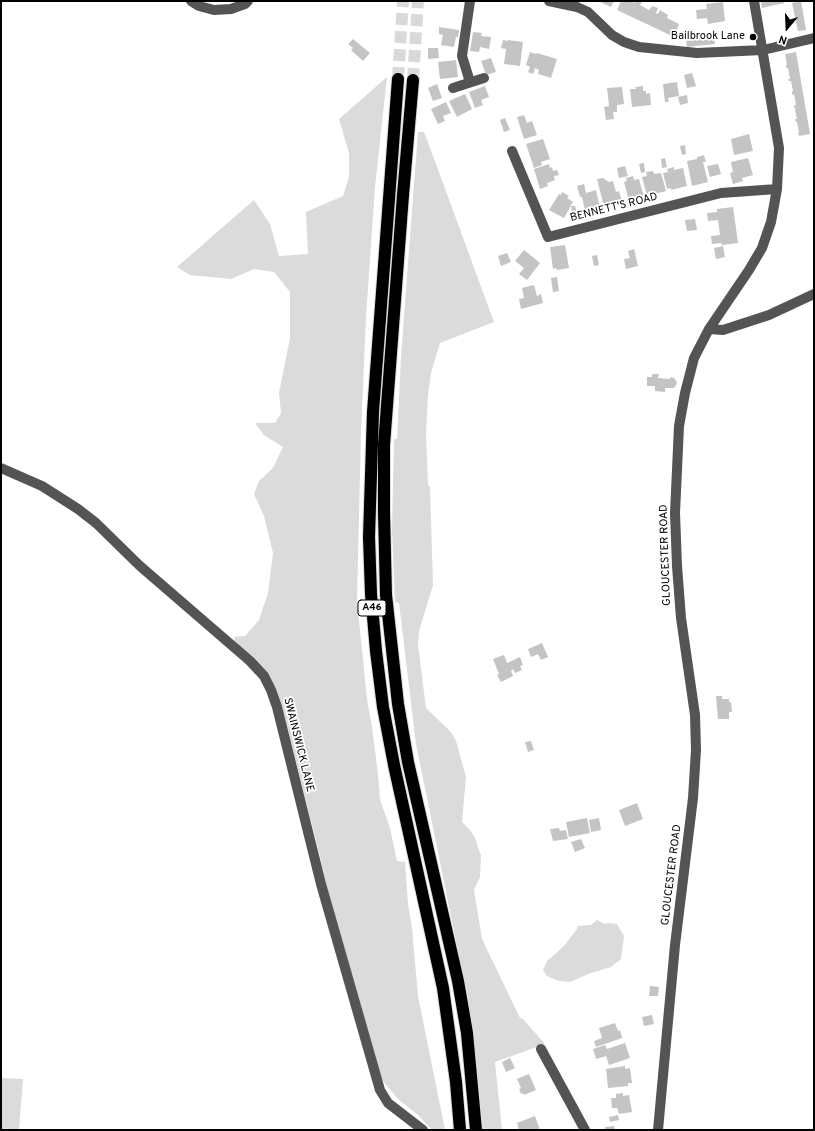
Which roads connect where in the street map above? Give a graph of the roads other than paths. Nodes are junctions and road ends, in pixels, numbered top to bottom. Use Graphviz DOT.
graph roads {
  1 [pos="191,1"];
  2 [pos="248,1"];
  3 [pos="470,1"];
  4 [pos="549,1"];
  5 [pos="754,1"];
  6 [pos="814,38"];
  7 [pos="762,50"];
  8 [pos="484,78"];
  9 [pos="398,79"];
  10 [pos="413,80"];
  11 [pos="470,82"];
  12 [pos="453,88"];
  13 [pos="512,151"];
  14 [pos="777,189"];
  15 [pos="814,294"];
  16 [pos="709,329"];
  17 [pos="1,468"];
  18 [pos="541,1049"];
  19 [pos="423,1130"];
  20 [pos="460,1130"];
  21 [pos="476,1130"];
  22 [pos="585,1130"];
  23 [pos="658,1130"];
  1 -- 2 [label="street"];
  3 -- 11 [label="street"];
  4 -- 7 [label="street"];
  5 -- 7 [label="street, GLOUCESTER ROAD"];
  6 -- 7 [label="street"];
  7 -- 14 [label="street, GLOUCESTER ROAD"];
  8 -- 11 [label="street"];
  9 -- 20 [label="highway, A46"];
  10 -- 21 [label="highway, A46"];
  11 -- 12 [label="street"];
  13 -- 14 [label="street, BENNETT'S ROAD"];
  14 -- 16 [label="street, GLOUCESTER ROAD"];
  15 -- 16 [label="street"];
  16 -- 23 [label="street, GLOUCESTER ROAD"];
  17 -- 19 [label="street, SWAINSWICK LANE"];
  18 -- 22 [label="street"];
}
